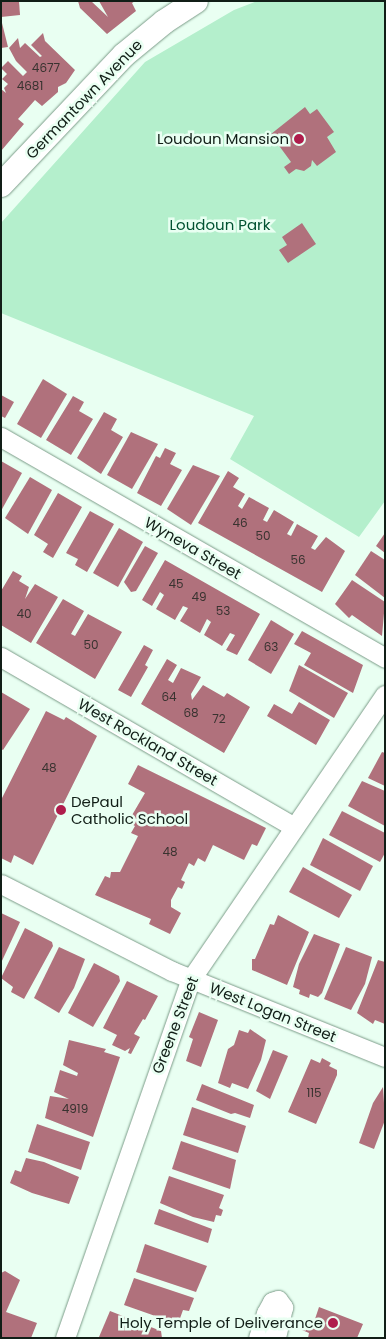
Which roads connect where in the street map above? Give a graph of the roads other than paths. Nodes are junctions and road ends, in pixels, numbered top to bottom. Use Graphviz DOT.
graph roads {
  1 [pos="196,1"];
  2 [pos="1,185"];
  3 [pos="1,437"];
  4 [pos="1,657"];
  5 [pos="385,658"];
  6 [pos="385,695"];
  7 [pos="294,827"];
  8 [pos="1,884"];
  9 [pos="191,979"];
  10 [pos="385,1057"];
  11 [pos="65,1338"];
  12 [pos="258,1338"];
  13 [pos="276,1338"];
  1 -- 2 [label="main road, Germantown Avenue"];
  3 -- 5 [label="street, Wyneva Street"];
  4 -- 7 [label="street, West Rockland Street"];
  6 -- 7 [label="street, Greene Street"];
  7 -- 9 [label="street, Greene Street"];
  8 -- 9 [label="street, West Logan Street"];
  9 -- 10 [label="street, West Logan Street"];
  9 -- 11 [label="street, Greene Street"];
  12 -- 13 [label="street"];
}
